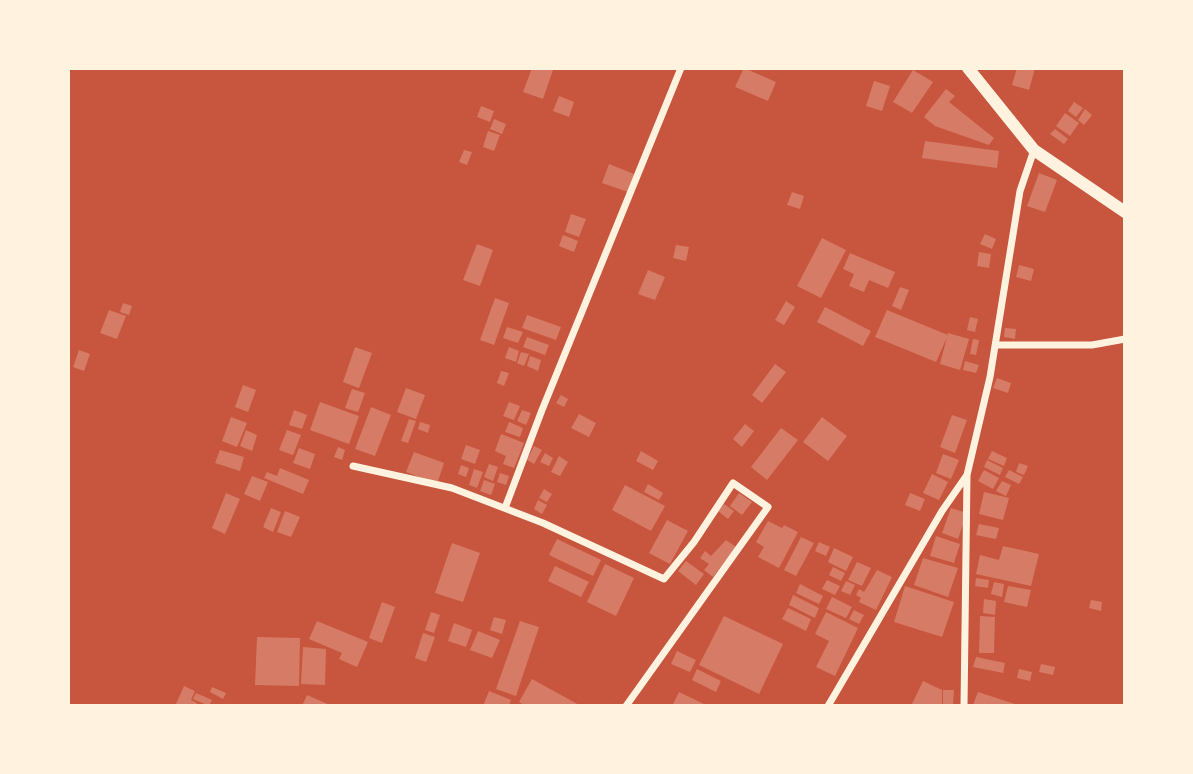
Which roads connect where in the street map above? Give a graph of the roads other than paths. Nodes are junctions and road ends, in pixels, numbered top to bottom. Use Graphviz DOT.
graph roads {
  1 [pos="681,68"];
  2 [pos="968,68"];
  3 [pos="1034,150"];
  4 [pos="1123,208"];
  5 [pos="1125,339"];
  6 [pos="996,345"];
  7 [pos="353,466"];
  8 [pos="967,475"];
  9 [pos="505,509"];
  10 [pos="626,706"];
  11 [pos="828,706"];
  12 [pos="964,706"];
  1 -- 9 [label="street"];
  2 -- 3 [label="street"];
  3 -- 4 [label="street"];
  3 -- 6 [label="street"];
  5 -- 6 [label="street"];
  6 -- 8 [label="street"];
  7 -- 9 [label="street"];
  8 -- 11 [label="street"];
  8 -- 12 [label="street"];
  9 -- 10 [label="street"];
}
